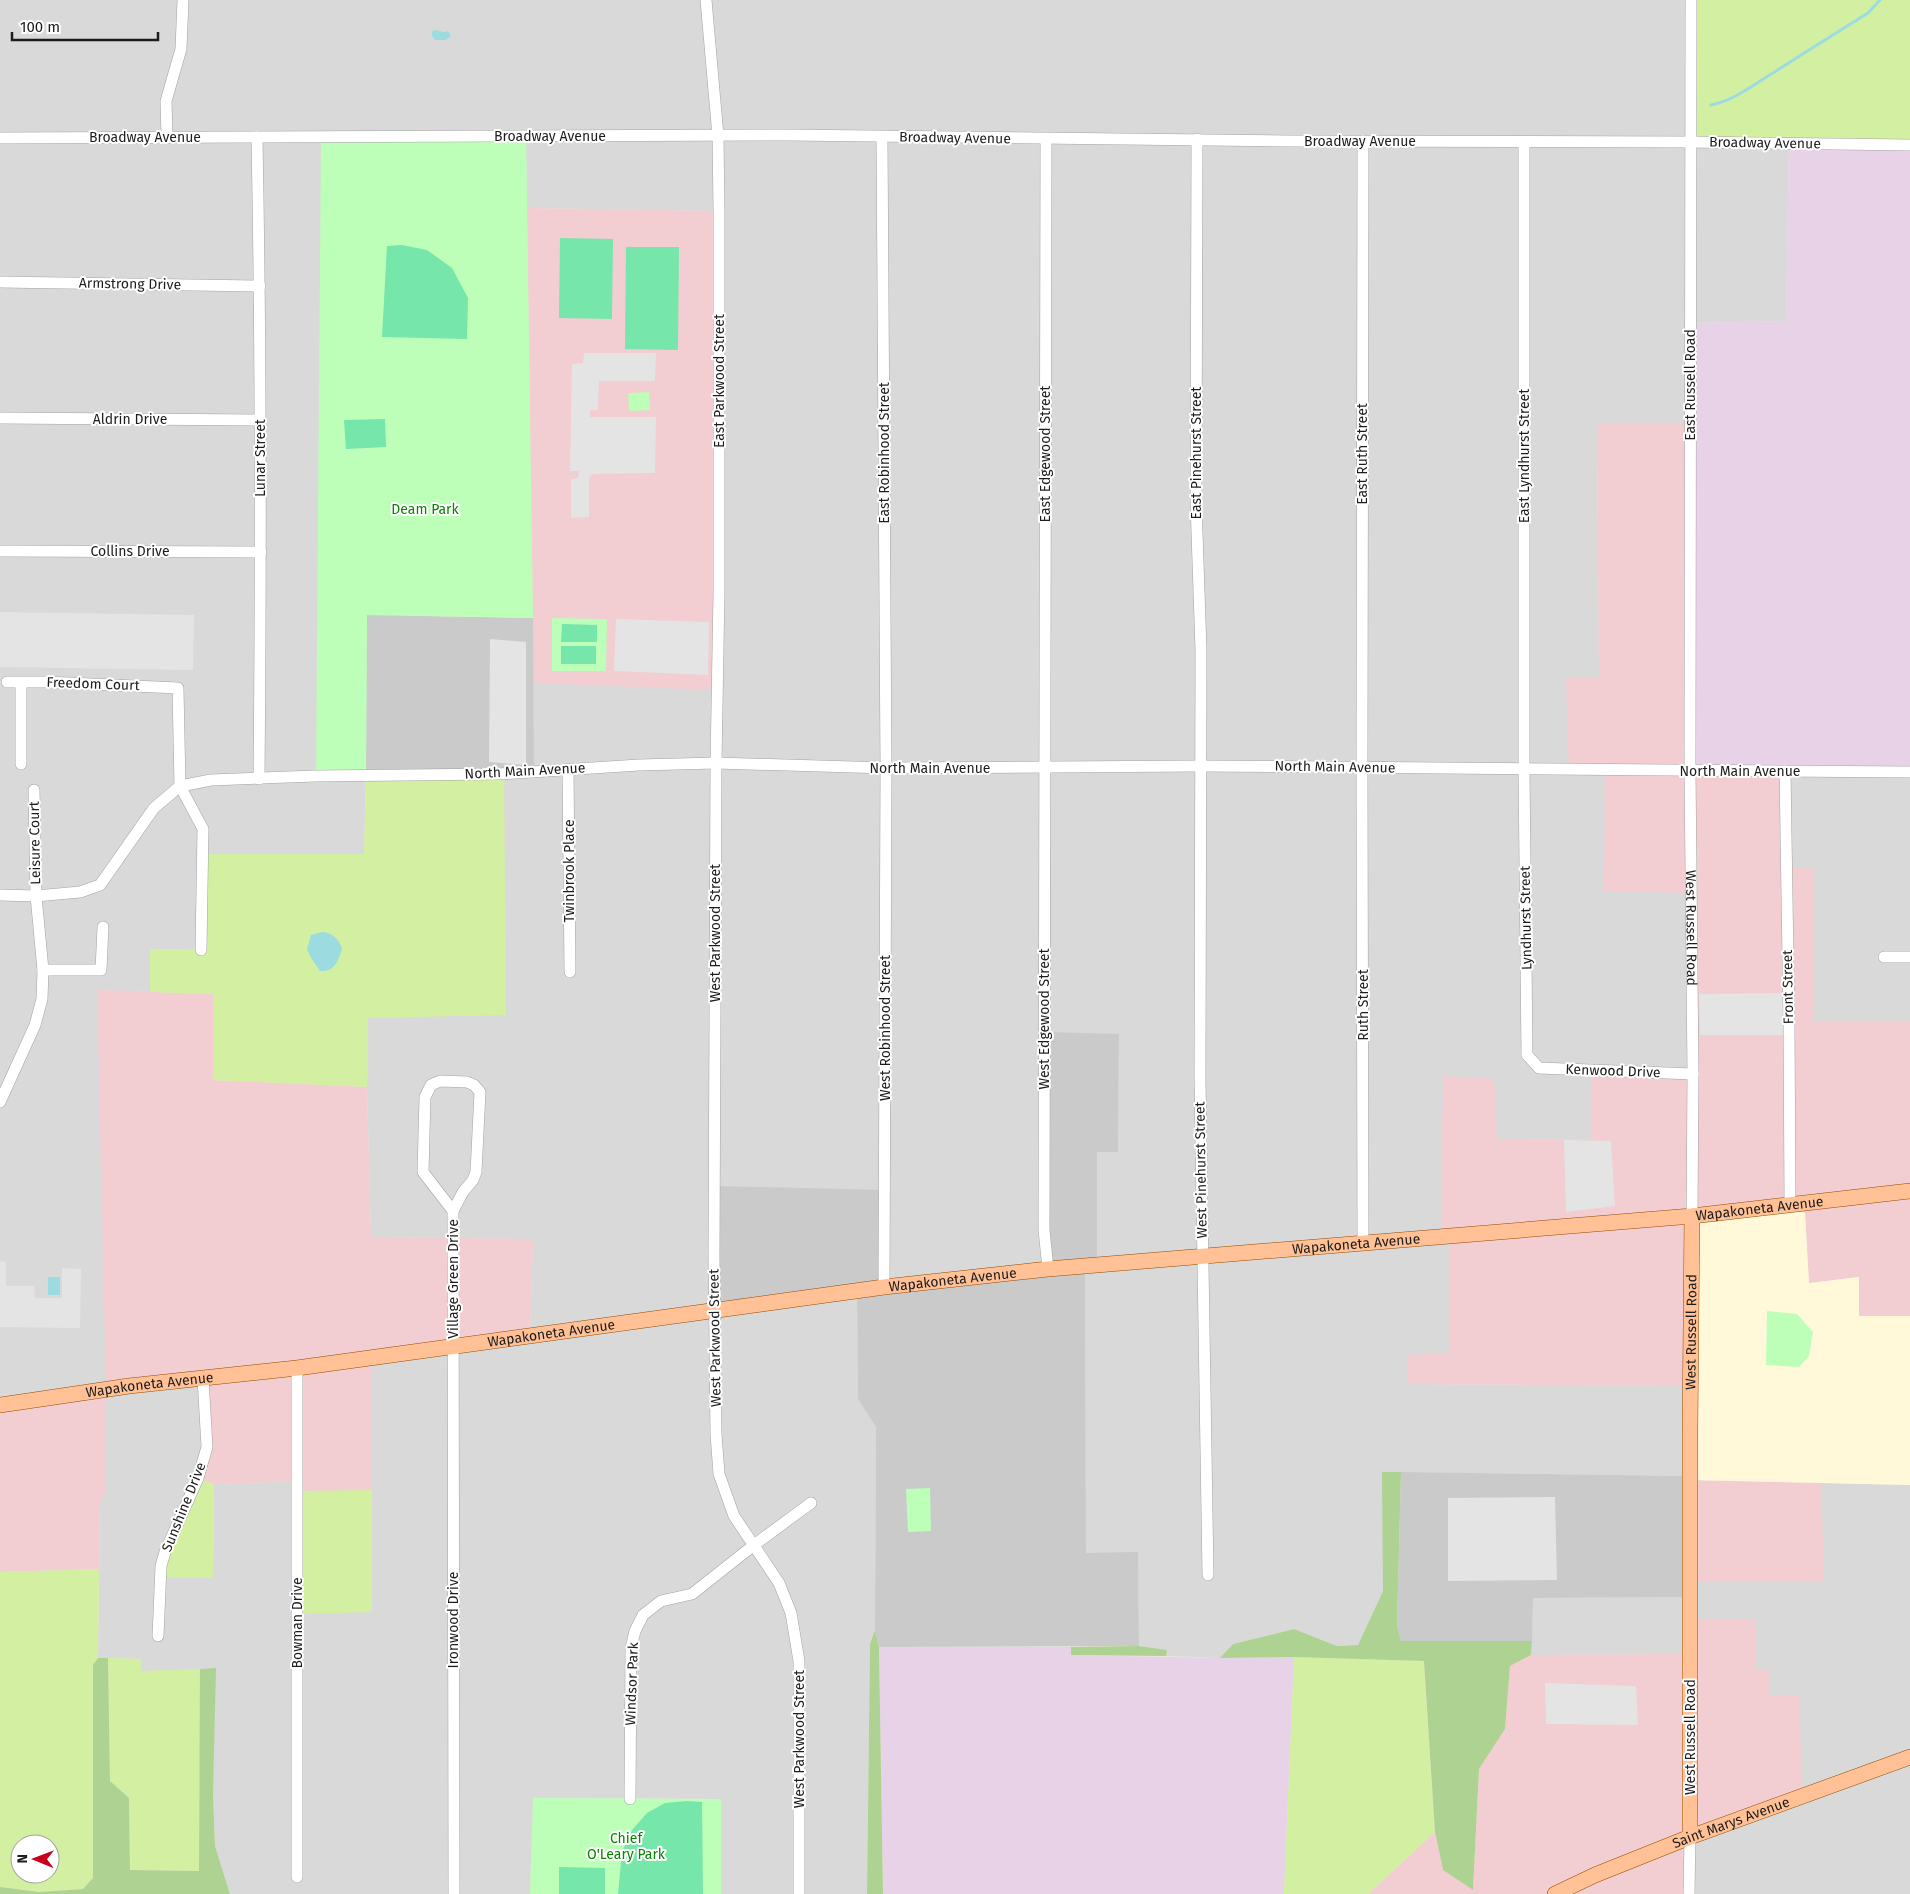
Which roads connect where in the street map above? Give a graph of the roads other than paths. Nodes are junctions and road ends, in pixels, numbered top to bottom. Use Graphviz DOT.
graph roads {
  1 [pos="183,0"];
  2 [pos="706,0"];
  3 [pos="1691,0"];
  4 [pos="167,136"];
  5 [pos="718,136"];
  6 [pos="257,137"];
  7 [pos="882,137"];
  8 [pos="0,138"];
  9 [pos="1046,139"];
  10 [pos="1198,139"];
  11 [pos="1363,140"];
  12 [pos="1524,142"];
  13 [pos="1690,142"];
  14 [pos="1910,144"];
  15 [pos="0,282"];
  16 [pos="260,286"];
  17 [pos="0,418"];
  18 [pos="260,420"];
  19 [pos="0,551"];
  20 [pos="261,552"];
  21 [pos="7,682"];
  22 [pos="21,683"];
  23 [pos="716,763"];
  24 [pos="21,764"];
  25 [pos="1200,766"];
  26 [pos="886,768"];
  27 [pos="1045,768"];
  28 [pos="1362,768"];
  29 [pos="568,769"];
  30 [pos="1524,770"];
  31 [pos="1690,770"];
  32 [pos="1785,771"];
  33 [pos="1910,772"];
  34 [pos="258,779"];
  35 [pos="180,786"];
  36 [pos="34,790"];
  37 [pos="0,895"];
  38 [pos="36,896"];
  39 [pos="103,927"];
  40 [pos="201,950"];
  41 [pos="1884,957"];
  42 [pos="1910,957"];
  43 [pos="43,970"];
  44 [pos="570,972"];
  45 [pos="1535,1063"];
  46 [pos="1693,1074"];
  47 [pos="0,1102"];
  48 [pos="1910,1191"];
  49 [pos="1790,1204"];
  50 [pos="453,1211"];
  51 [pos="1692,1216"];
  52 [pos="1363,1243"];
  53 [pos="1202,1256"];
  54 [pos="1048,1269"];
  55 [pos="884,1288"];
  56 [pos="714,1310"];
  57 [pos="453,1347"];
  58 [pos="297,1368"];
  59 [pos="203,1378"];
  60 [pos="0,1404"];
  61 [pos="811,1503"];
  62 [pos="754,1545"];
  63 [pos="1208,1575"];
  64 [pos="158,1636"];
  65 [pos="1910,1758"];
  66 [pos="630,1799"];
  67 [pos="1690,1837"];
  68 [pos="297,1877"];
  69 [pos="454,1894"];
  70 [pos="799,1894"];
  71 [pos="1555,1894"];
  72 [pos="1689,1894"];
  1 -- 4 [label="street"];
  2 -- 5 [label="street, East Parkwood Street"];
  3 -- 13 [label="street, East Russell Road"];
  4 -- 6 [label="street, Broadway Avenue"];
  4 -- 8 [label="street, Broadway Avenue"];
  5 -- 6 [label="street, Broadway Avenue"];
  5 -- 7 [label="street, Broadway Avenue"];
  5 -- 23 [label="street, East Parkwood Street"];
  6 -- 16 [label="street, Lunar Street"];
  7 -- 9 [label="street, Broadway Avenue"];
  7 -- 26 [label="street, East Robinhood Street"];
  9 -- 10 [label="street, Broadway Avenue"];
  9 -- 27 [label="street, East Edgewood Street"];
  10 -- 11 [label="street, Broadway Avenue"];
  10 -- 25 [label="street, East Pinehurst Street"];
  11 -- 12 [label="street, Broadway Avenue"];
  11 -- 28 [label="street, East Ruth Street"];
  12 -- 13 [label="street, Broadway Avenue"];
  12 -- 30 [label="street, East Lyndhurst Street"];
  13 -- 14 [label="street, Broadway Avenue"];
  13 -- 31 [label="street, East Russell Road"];
  15 -- 16 [label="street, Armstrong Drive"];
  16 -- 18 [label="street, Lunar Street"];
  17 -- 18 [label="street, Aldrin Drive"];
  18 -- 20 [label="street, Lunar Street"];
  19 -- 20 [label="street, Collins Drive"];
  20 -- 34 [label="street, Lunar Street"];
  21 -- 22 [label="street, Freedom Court"];
  22 -- 24 [label="street"];
  22 -- 35 [label="street, Freedom Court"];
  23 -- 26 [label="street, North Main Avenue"];
  23 -- 29 [label="street, North Main Avenue"];
  23 -- 56 [label="street, West Parkwood Street"];
  25 -- 27 [label="street, North Main Avenue"];
  25 -- 28 [label="street, North Main Avenue"];
  25 -- 53 [label="street, West Pinehurst Street"];
  26 -- 27 [label="street, North Main Avenue"];
  26 -- 55 [label="street, West Robinhood Street"];
  27 -- 54 [label="street, West Edgewood Street"];
  28 -- 30 [label="street, North Main Avenue"];
  28 -- 52 [label="street, Ruth Street"];
  29 -- 34 [label="street, North Main Avenue"];
  29 -- 44 [label="street, Twinbrook Place"];
  30 -- 31 [label="street, North Main Avenue"];
  30 -- 45 [label="street, Lyndhurst Street"];
  31 -- 32 [label="street, North Main Avenue"];
  31 -- 46 [label="street, West Russell Road"];
  32 -- 33 [label="street, North Main Avenue"];
  32 -- 49 [label="street, Front Street"];
  34 -- 35 [label="street, North Main Avenue"];
  35 -- 38 [label="street, North Main Avenue"];
  35 -- 40 [label="street"];
  36 -- 38 [label="street, Leisure Court"];
  37 -- 38 [label="street, North Main Avenue"];
  38 -- 43 [label="street, Leisure Court"];
  39 -- 43 [label="street"];
  41 -- 42 [label="street"];
  43 -- 47 [label="street, Leisure Court"];
  45 -- 46 [label="street, Kenwood Drive"];
  46 -- 51 [label="street, West Russell Road"];
  48 -- 49 [label="main road, Wapakoneta Avenue"];
  49 -- 51 [label="main road, Wapakoneta Avenue"];
  50 -- 50 [label="street, Village Green Drive"];
  50 -- 57 [label="street, Village Green Drive"];
  51 -- 52 [label="main road, Wapakoneta Avenue"];
  51 -- 67 [label="main road, West Russell Road"];
  52 -- 53 [label="main road, Wapakoneta Avenue"];
  53 -- 54 [label="main road, Wapakoneta Avenue"];
  53 -- 63 [label="street, West Pinehurst Street"];
  54 -- 55 [label="main road, Wapakoneta Avenue"];
  55 -- 56 [label="main road, Wapakoneta Avenue"];
  56 -- 57 [label="main road, Wapakoneta Avenue"];
  56 -- 62 [label="street, West Parkwood Street"];
  57 -- 58 [label="main road, Wapakoneta Avenue"];
  57 -- 69 [label="street, Ironwood Drive"];
  58 -- 59 [label="main road, Wapakoneta Avenue"];
  58 -- 68 [label="street, Bowman Drive"];
  59 -- 60 [label="main road, Wapakoneta Avenue"];
  59 -- 64 [label="street, Sunshine Drive"];
  61 -- 62 [label="street, Windsor Park"];
  62 -- 66 [label="street, Windsor Park"];
  62 -- 70 [label="street, West Parkwood Street"];
  65 -- 67 [label="main road, Saint Marys Avenue"];
  67 -- 71 [label="main road, Saint Marys Avenue"];
  67 -- 72 [label="street, West Russell Road"];
}
